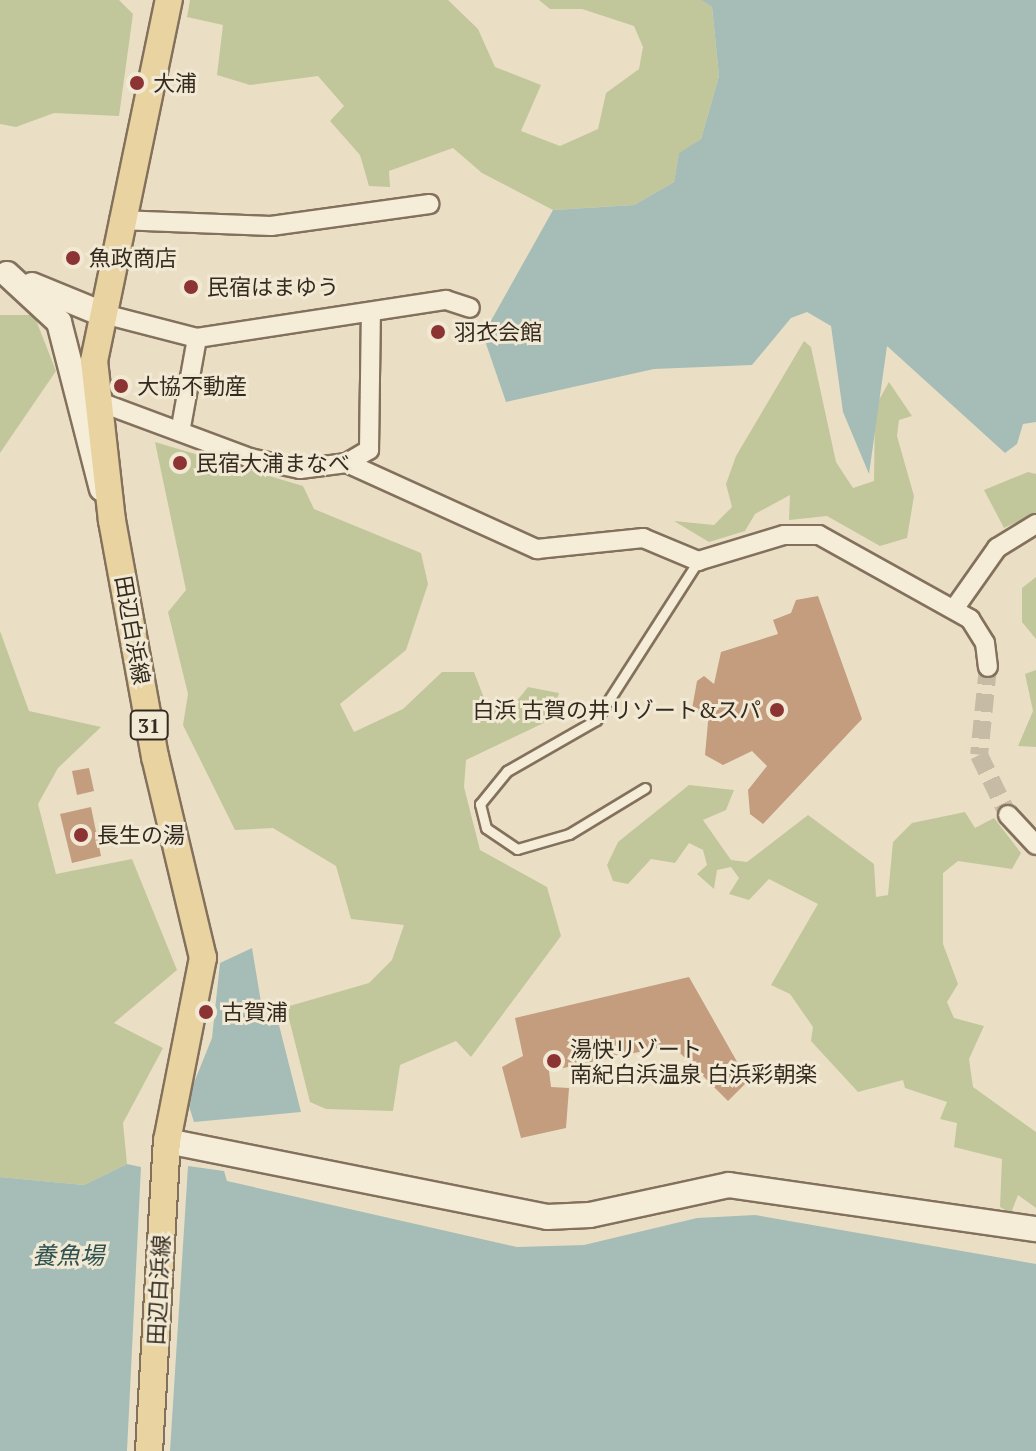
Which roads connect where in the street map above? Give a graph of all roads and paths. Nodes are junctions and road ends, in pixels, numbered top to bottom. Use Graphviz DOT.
graph roads {
  1 [pos="169,0"];
  2 [pos="429,204"];
  3 [pos="119,220"];
  4 [pos="4,272"];
  5 [pos="470,308"];
  6 [pos="100,313"];
  7 [pos="371,315"];
  8 [pos="197,338"];
  9 [pos="97,401"];
  10 [pos="181,427"];
  11 [pos="347,463"];
  12 [pos="112,521"];
  13 [pos="1036,524"];
  14 [pos="698,561"];
  15 [pos="954,609"];
  16 [pos="988,667"];
  17 [pos="645,788"];
  18 [pos="1008,815"];
  19 [pos="1036,845"];
  20 [pos="167,1141"];
  21 [pos="1036,1229"];
  22 [pos="149,1451"];
  1 -- 3 [label="main road, 田辺白浜線 / 31"];
  2 -- 3 [label="street"];
  3 -- 6 [label="main road, 田辺白浜線 / 31"];
  4 -- 6 [label="street"];
  4 -- 12 [label="street"];
  5 -- 7 [label="street"];
  6 -- 8 [label="street"];
  6 -- 9 [label="main road, 田辺白浜線 / 31"];
  7 -- 8 [label="street"];
  7 -- 11 [label="street"];
  8 -- 10 [label="street"];
  9 -- 10 [label="street"];
  9 -- 12 [label="main road, 田辺白浜線 / 31"];
  10 -- 11 [label="street"];
  11 -- 14 [label="street"];
  12 -- 20 [label="main road, 田辺白浜線 / 31"];
  13 -- 15 [label="street"];
  14 -- 15 [label="street"];
  14 -- 17 [label="lane"];
  15 -- 16 [label="street"];
  18 -- 19 [label="street"];
  20 -- 21 [label="street"];
  20 -- 22 [label="main road, 田辺白浜線 / 31"];
}
